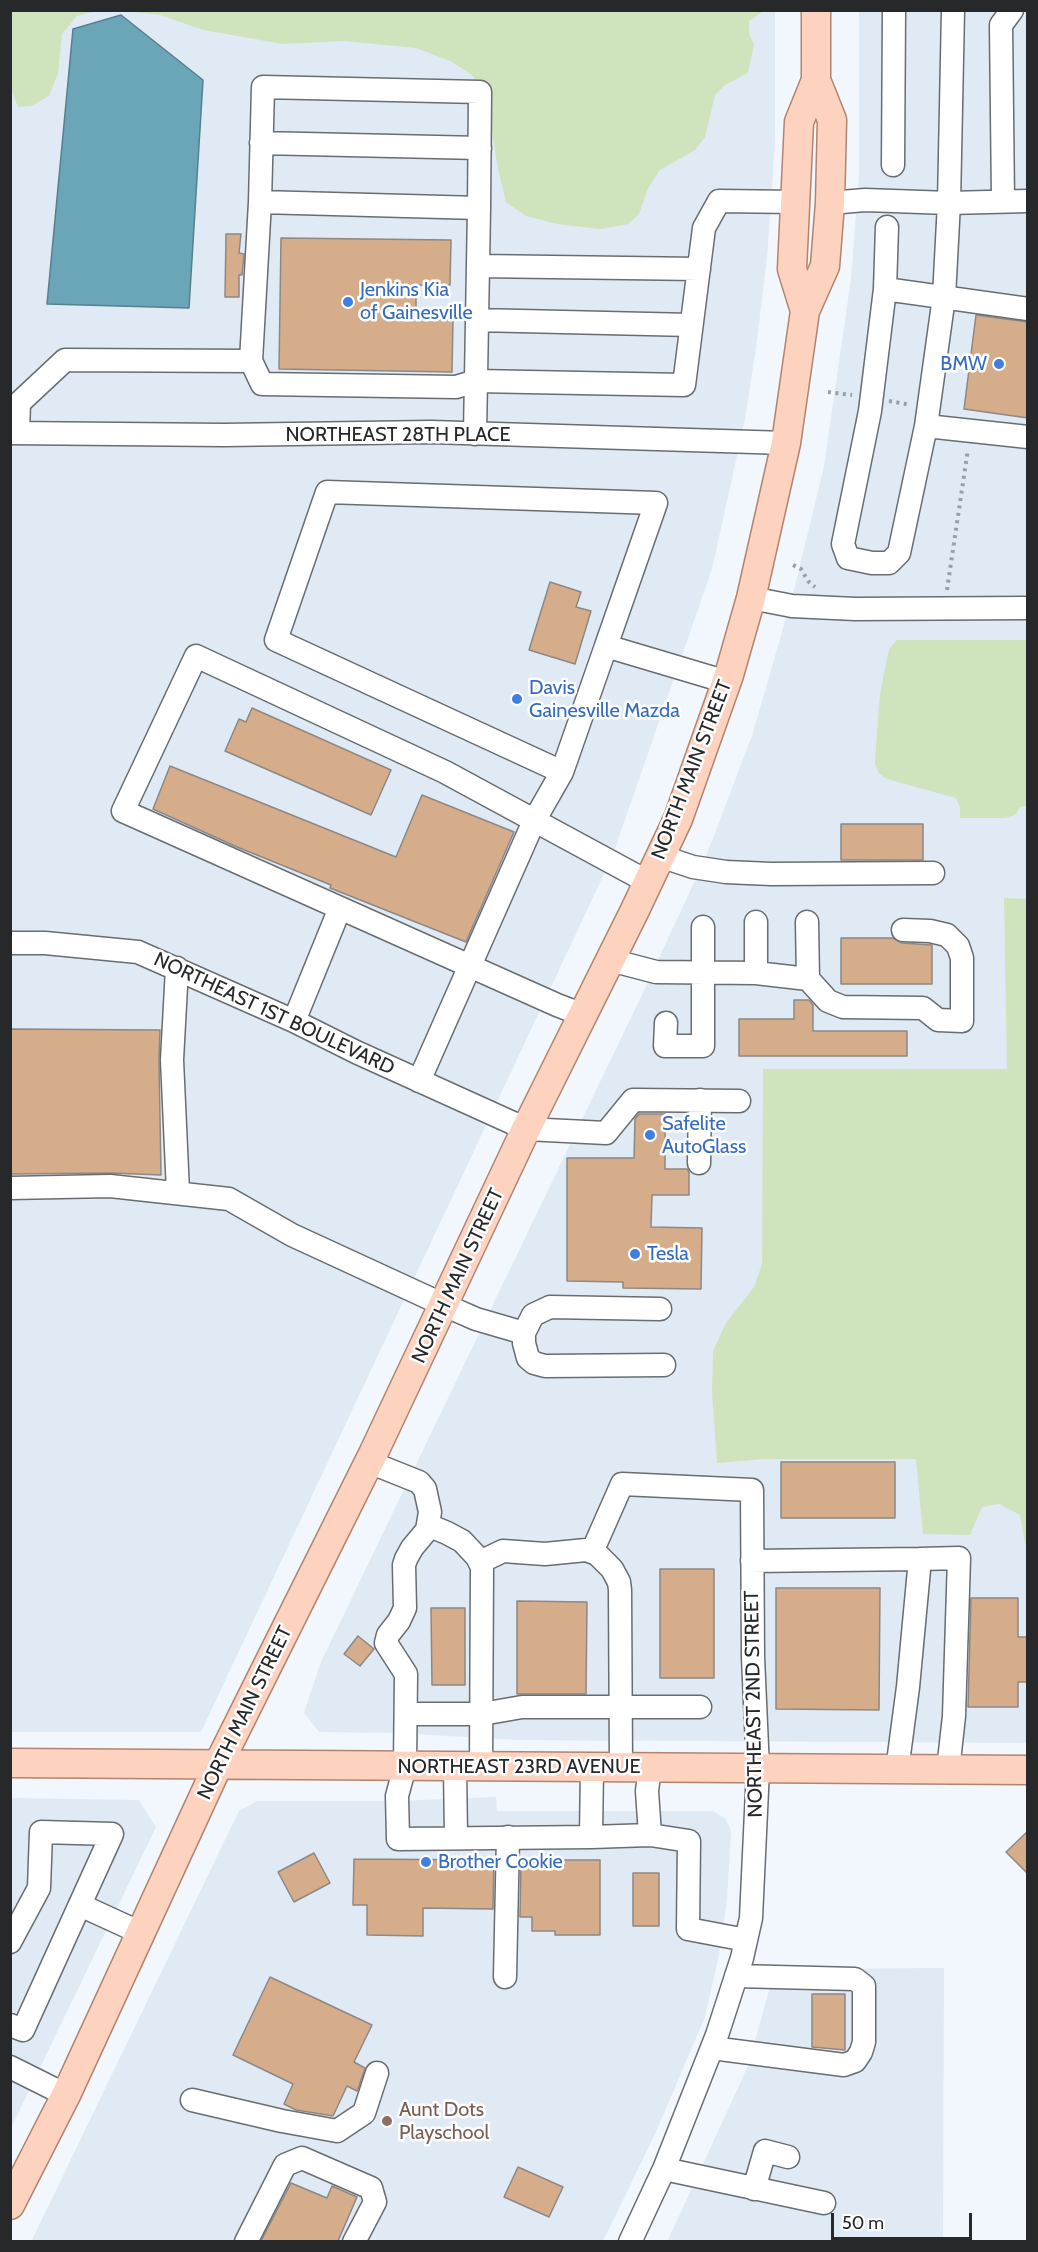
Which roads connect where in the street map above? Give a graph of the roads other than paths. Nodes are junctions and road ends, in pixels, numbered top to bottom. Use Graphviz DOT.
graph roads {
  1 [pos="816,10"];
  2 [pos="894,10"];
  3 [pos="952,10"];
  4 [pos="1012,10"];
  5 [pos="816,80"];
  6 [pos="261,143"];
  7 [pos="480,148"];
  8 [pos="893,165"];
  9 [pos="1003,201"];
  10 [pos="1028,201"];
  11 [pos="260,202"];
  12 [pos="796,202"];
  13 [pos="830,203"];
  14 [pos="949,203"];
  15 [pos="479,208"];
  16 [pos="887,227"];
  17 [pos="478,266"];
  18 [pos="699,269"];
  19 [pos="885,289"];
  20 [pos="944,297"];
  21 [pos="1028,309"];
  22 [pos="805,312"];
  23 [pos="477,320"];
  24 [pos="692,325"];
  25 [pos="251,361"];
  26 [pos="476,381"];
  27 [pos="923,416"];
  28 [pos="14,433"];
  29 [pos="475,434"];
  30 [pos="1028,437"];
  31 [pos="786,443"];
  32 [pos="751,598"];
  33 [pos="1028,608"];
  34 [pos="606,646"];
  35 [pos="727,682"];
  36 [pos="562,772"];
  37 [pos="534,821"];
  38 [pos="660,856"];
  39 [pos="933,873"];
  40 [pos="648,882"];
  41 [pos="340,908"];
  42 [pos="756,922"];
  43 [pos="807,922"];
  44 [pos="703,927"];
  45 [pos="903,930"];
  46 [pos="10,943"];
  47 [pos="610,960"];
  48 [pos="471,966"];
  49 [pos="177,968"];
  50 [pos="703,973"];
  51 [pos="756,973"];
  52 [pos="808,978"];
  53 [pos="583,1015"];
  54 [pos="294,1021"];
  55 [pos="666,1023"];
  56 [pos="419,1081"];
  57 [pos="700,1100"];
  58 [pos="739,1101"];
  59 [pos="526,1129"];
  60 [pos="699,1163"];
  61 [pos="10,1188"];
  62 [pos="178,1192"];
  63 [pos="444,1305"];
  64 [pos="660,1309"];
  65 [pos="524,1333"];
  66 [pos="664,1365"];
  67 [pos="369,1462"];
  68 [pos="428,1526"];
  69 [pos="592,1552"];
  70 [pos="920,1559"];
  71 [pos="753,1561"];
  72 [pos="480,1562"];
  73 [pos="620,1707"];
  74 [pos="700,1707"];
  75 [pos="406,1713"];
  76 [pos="482,1714"];
  77 [pos="10,1763"];
  78 [pos="218,1765"];
  79 [pos="405,1766"];
  80 [pos="468,1767"];
  81 [pos="592,1768"];
  82 [pos="621,1768"];
  83 [pos="650,1768"];
  84 [pos="758,1769"];
  85 [pos="897,1770"];
  86 [pos="948,1770"];
  87 [pos="1028,1770"];
  88 [pos="650,1835"];
  89 [pos="456,1837"];
  90 [pos="508,1837"];
  91 [pos="591,1837"];
  92 [pos="80,1905"];
  93 [pos="141,1933"];
  94 [pos="746,1940"];
  95 [pos="10,1942"];
  96 [pos="736,1976"];
  97 [pos="505,1977"];
  98 [pos="10,2025"];
  99 [pos="712,2048"];
  100 [pos="10,2067"];
  101 [pos="377,2073"];
  102 [pos="66,2095"];
  103 [pos="192,2100"];
  104 [pos="788,2157"];
  105 [pos="664,2169"];
  106 [pos="754,2189"];
  107 [pos="824,2203"];
  108 [pos="10,2205"];
  109 [pos="246,2241"];
  110 [pos="354,2241"];
  111 [pos="630,2241"];
  1 -- 5 [label="main road, NORTH MAIN STREET"];
  2 -- 8 [label="street"];
  3 -- 14 [label="street"];
  4 -- 9 [label="street"];
  5 -- 12 [label="main road, NORTH MAIN STREET"];
  5 -- 13 [label="main road, NORTH MAIN STREET"];
  6 -- 7 [label="street"];
  6 -- 7 [label="street"];
  6 -- 11 [label="street"];
  7 -- 15 [label="street"];
  9 -- 10 [label="street"];
  9 -- 14 [label="street"];
  11 -- 15 [label="street"];
  11 -- 25 [label="street"];
  12 -- 18 [label="street"];
  12 -- 22 [label="main road, NORTH MAIN STREET"];
  13 -- 14 [label="street"];
  13 -- 22 [label="main road, NORTH MAIN STREET"];
  14 -- 20 [label="street"];
  15 -- 17 [label="street"];
  16 -- 19 [label="street"];
  17 -- 18 [label="street"];
  17 -- 23 [label="street"];
  18 -- 24 [label="street"];
  19 -- 20 [label="street"];
  19 -- 27 [label="street"];
  20 -- 21 [label="street"];
  20 -- 27 [label="street"];
  22 -- 31 [label="main road, NORTH MAIN STREET"];
  23 -- 24 [label="street"];
  23 -- 26 [label="street"];
  24 -- 26 [label="street"];
  25 -- 26 [label="street"];
  25 -- 28 [label="street"];
  26 -- 29 [label="street"];
  27 -- 30 [label="street"];
  28 -- 29 [label="street, NORTHEAST 28TH PLACE"];
  29 -- 31 [label="street, NORTHEAST 28TH PLACE"];
  31 -- 32 [label="main road, NORTH MAIN STREET"];
  32 -- 33 [label="street"];
  32 -- 35 [label="main road, NORTH MAIN STREET"];
  34 -- 35 [label="street"];
  34 -- 36 [label="street"];
  34 -- 36 [label="street"];
  35 -- 38 [label="main road, NORTH MAIN STREET"];
  36 -- 37 [label="street"];
  37 -- 40 [label="street"];
  37 -- 41 [label="street"];
  37 -- 48 [label="street"];
  38 -- 39 [label="street"];
  38 -- 40 [label="main road, NORTH MAIN STREET"];
  40 -- 47 [label="main road, NORTH MAIN STREET"];
  41 -- 48 [label="street"];
  41 -- 54 [label="street"];
  42 -- 51 [label="street"];
  43 -- 52 [label="street"];
  44 -- 50 [label="street"];
  45 -- 52 [label="street"];
  46 -- 49 [label="street, NORTHEAST 1ST BOULEVARD"];
  47 -- 50 [label="street"];
  47 -- 53 [label="main road, NORTH MAIN STREET"];
  48 -- 53 [label="street"];
  48 -- 56 [label="street"];
  49 -- 54 [label="street, NORTHEAST 1ST BOULEVARD"];
  49 -- 62 [label="street"];
  50 -- 51 [label="street"];
  50 -- 55 [label="street"];
  51 -- 52 [label="street"];
  53 -- 59 [label="main road, NORTH MAIN STREET"];
  54 -- 56 [label="street, NORTHEAST 1ST BOULEVARD"];
  56 -- 59 [label="street, NORTHEAST 1ST BOULEVARD"];
  57 -- 58 [label="street"];
  57 -- 59 [label="street"];
  57 -- 60 [label="street"];
  59 -- 63 [label="main road, NORTH MAIN STREET"];
  61 -- 62 [label="street"];
  62 -- 63 [label="street"];
  63 -- 65 [label="street"];
  63 -- 67 [label="main road, NORTH MAIN STREET"];
  64 -- 65 [label="street"];
  65 -- 66 [label="street"];
  67 -- 68 [label="street"];
  67 -- 78 [label="main road, NORTH MAIN STREET"];
  68 -- 72 [label="street"];
  68 -- 75 [label="street"];
  69 -- 71 [label="street, NORTHEAST 2ND STREET"];
  69 -- 72 [label="street"];
  69 -- 73 [label="street"];
  70 -- 71 [label="street"];
  70 -- 85 [label="street"];
  70 -- 86 [label="street"];
  71 -- 84 [label="street, NORTHEAST 2ND STREET"];
  72 -- 76 [label="street"];
  73 -- 74 [label="street"];
  73 -- 76 [label="street"];
  73 -- 82 [label="street"];
  75 -- 76 [label="street"];
  75 -- 79 [label="street"];
  76 -- 80 [label="street"];
  77 -- 78 [label="main road, NORTHEAST 23RD AVENUE"];
  78 -- 79 [label="main road, NORTHEAST 23RD AVENUE"];
  78 -- 93 [label="main road, NORTH MAIN STREET"];
  79 -- 80 [label="main road, NORTHEAST 23RD AVENUE"];
  79 -- 89 [label="street"];
  80 -- 81 [label="main road, NORTHEAST 23RD AVENUE"];
  80 -- 89 [label="street"];
  81 -- 82 [label="main road, NORTHEAST 23RD AVENUE"];
  81 -- 91 [label="street"];
  82 -- 83 [label="main road, NORTHEAST 23RD AVENUE"];
  83 -- 84 [label="main road, NORTHEAST 23RD AVENUE"];
  83 -- 88 [label="street"];
  84 -- 85 [label="main road, NORTHEAST 23RD AVENUE"];
  84 -- 94 [label="street, NORTHEAST 2ND STREET"];
  85 -- 86 [label="main road, NORTHEAST 23RD AVENUE"];
  86 -- 87 [label="main road, NORTHEAST 23RD AVENUE"];
  88 -- 91 [label="street"];
  88 -- 94 [label="street"];
  89 -- 90 [label="street"];
  90 -- 91 [label="street"];
  90 -- 97 [label="street"];
  92 -- 93 [label="street"];
  92 -- 95 [label="street"];
  92 -- 98 [label="street"];
  93 -- 102 [label="main road, NORTH MAIN STREET"];
  94 -- 96 [label="street, NORTHEAST 2ND STREET"];
  96 -- 99 [label="street, NORTHEAST 2ND STREET"];
  96 -- 99 [label="street"];
  99 -- 105 [label="street, NORTHEAST 2ND STREET"];
  100 -- 102 [label="street"];
  101 -- 103 [label="street"];
  102 -- 108 [label="main road, NORTH MAIN STREET"];
  104 -- 106 [label="street"];
  105 -- 106 [label="street"];
  105 -- 111 [label="street, NORTHEAST 2ND STREET"];
  106 -- 107 [label="street"];
  109 -- 110 [label="street"];
}
